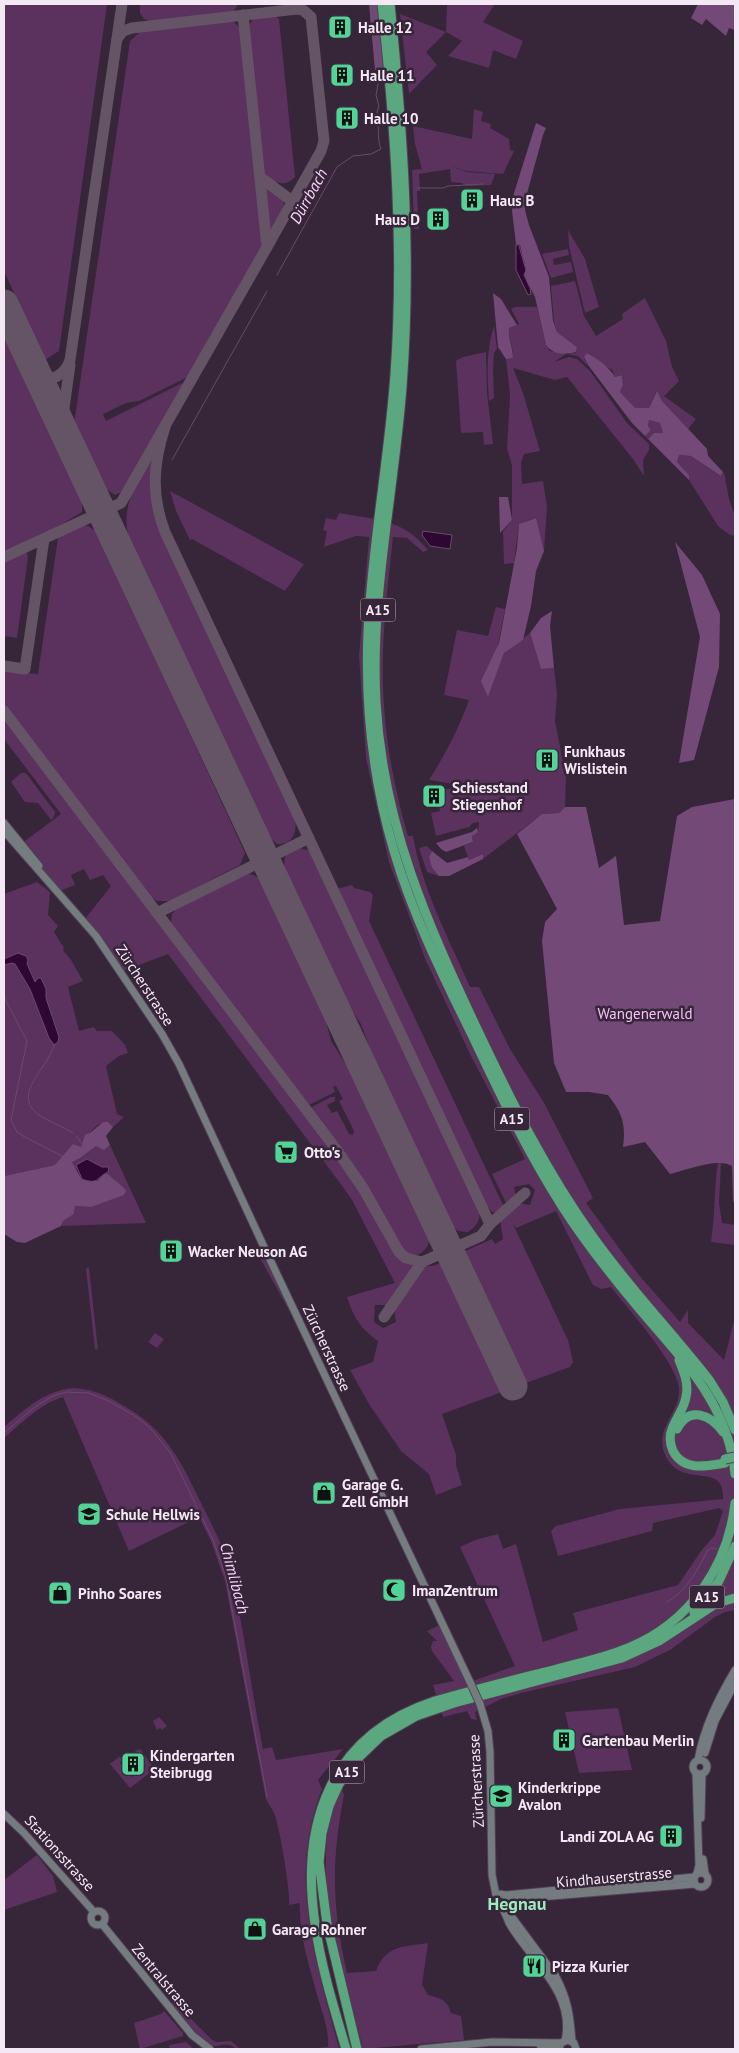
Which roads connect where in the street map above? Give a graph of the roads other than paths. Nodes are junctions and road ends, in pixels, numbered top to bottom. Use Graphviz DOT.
graph roads {
  1 [pos="382,4"];
  2 [pos="390,4"];
  3 [pos="4,823"];
  4 [pos="4,831"];
  5 [pos="44,875"];
  6 [pos="672,1347"];
  7 [pos="735,1430"];
  8 [pos="730,1442"];
  9 [pos="735,1458"];
  10 [pos="725,1461"];
  11 [pos="735,1462"];
  12 [pos="735,1474"];
  13 [pos="735,1503"];
  14 [pos="735,1546"];
  15 [pos="735,1598"];
  16 [pos="665,1637"];
  17 [pos="735,1670"];
  18 [pos="735,1683"];
  19 [pos="701,1760"];
  20 [pos="699,1774"];
  21 [pos="4,1814"];
  22 [pos="698,1877"];
  23 [pos="501,1894"];
  24 [pos="505,1904"];
  25 [pos="102,1924"];
  26 [pos="563,2045"];
  27 [pos="210,2049"];
  28 [pos="346,2049"];
  29 [pos="357,2049"];
  30 [pos="421,2049"];
  31 [pos="576,2049"];
  1 -- 6 [label="highway, A15"];
  2 -- 7 [label="highway, A15"];
  3 -- 5 [label="main road"];
  4 -- 5 [label="main road"];
  5 -- 23 [label="main road, Zürcherstrasse, bridge"];
  6 -- 8 [label="highway, A15"];
  6 -- 10 [label="highway"];
  8 -- 10 [label="highway"];
  8 -- 12 [label="highway, A15"];
  9 -- 10 [label="highway, bridge"];
  10 -- 11 [label="highway"];
  13 -- 28 [label="highway, A15"];
  14 -- 16 [label="highway, A15"];
  15 -- 16 [label="highway"];
  16 -- 29 [label="highway, A15"];
  17 -- 19 [label="main road"];
  18 -- 19 [label="main road"];
  19 -- 20 [label="main road"];
  19 -- 20 [label="main road"];
  20 -- 22 [label="main road"];
  21 -- 25 [label="main road, Stationsstrasse"];
  22 -- 23 [label="main road, Kindhauserstrasse"];
  22 -- 24 [label="main road, Kindhauserstrasse"];
  23 -- 24 [label="main road"];
  23 -- 24 [label="main road"];
  24 -- 26 [label="main road"];
  25 -- 27 [label="main road, Zentralstrasse"];
  26 -- 30 [label="main road"];
  26 -- 31 [label="main road"];
}
